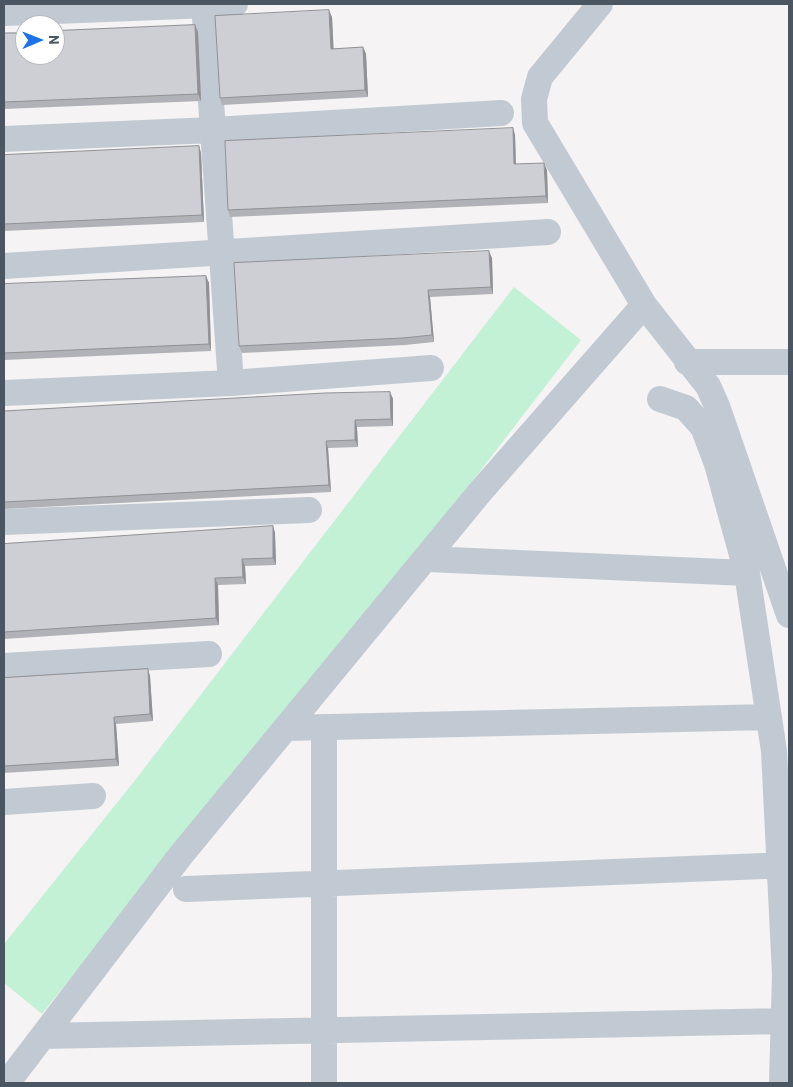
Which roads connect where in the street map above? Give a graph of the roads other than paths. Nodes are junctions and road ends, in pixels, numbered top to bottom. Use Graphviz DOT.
graph roads {
  1 [pos="235,4"];
  2 [pos="600,4"];
  3 [pos="204,5"];
  4 [pos="4,14"];
  5 [pos="501,113"];
  6 [pos="213,130"];
  7 [pos="4,140"];
  8 [pos="548,232"];
  9 [pos="222,254"];
  10 [pos="4,266"];
  11 [pos="644,306"];
  12 [pos="687,362"];
  13 [pos="789,362"];
  14 [pos="431,368"];
  15 [pos="231,383"];
  16 [pos="4,393"];
  17 [pos="660,399"];
  18 [pos="309,510"];
  19 [pos="4,522"];
  20 [pos="426,559"];
  21 [pos="747,573"];
  22 [pos="789,615"];
  23 [pos="209,654"];
  24 [pos="4,666"];
  25 [pos="769,718"];
  26 [pos="324,727"];
  27 [pos="286,728"];
  28 [pos="782,750"];
  29 [pos="94,796"];
  30 [pos="4,802"];
  31 [pos="784,865"];
  32 [pos="324,884"];
  33 [pos="186,889"];
  34 [pos="787,975"];
  35 [pos="784,1022"];
  36 [pos="324,1030"];
  37 [pos="43,1036"];
  38 [pos="7,1083"];
  39 [pos="324,1083"];
  40 [pos="782,1083"];
  1 -- 3 [label="street"];
  2 -- 11 [label="street"];
  3 -- 4 [label="street"];
  3 -- 6 [label="street"];
  5 -- 6 [label="street"];
  6 -- 7 [label="street"];
  6 -- 9 [label="street"];
  8 -- 9 [label="street"];
  9 -- 10 [label="street"];
  9 -- 15 [label="street"];
  11 -- 12 [label="street"];
  11 -- 20 [label="street"];
  12 -- 13 [label="street"];
  12 -- 22 [label="street"];
  14 -- 15 [label="street"];
  15 -- 16 [label="street"];
  17 -- 21 [label="street"];
  18 -- 19 [label="street"];
  20 -- 21 [label="street"];
  20 -- 27 [label="street"];
  21 -- 25 [label="street"];
  23 -- 24 [label="street"];
  25 -- 26 [label="street"];
  25 -- 28 [label="street"];
  26 -- 27 [label="street"];
  26 -- 32 [label="street"];
  27 -- 37 [label="street"];
  28 -- 31 [label="street"];
  29 -- 30 [label="street"];
  31 -- 32 [label="street"];
  31 -- 34 [label="street"];
  32 -- 33 [label="street"];
  32 -- 36 [label="street"];
  34 -- 35 [label="street"];
  35 -- 36 [label="street"];
  35 -- 40 [label="street"];
  36 -- 37 [label="street"];
  36 -- 39 [label="street"];
  37 -- 38 [label="street"];
}
